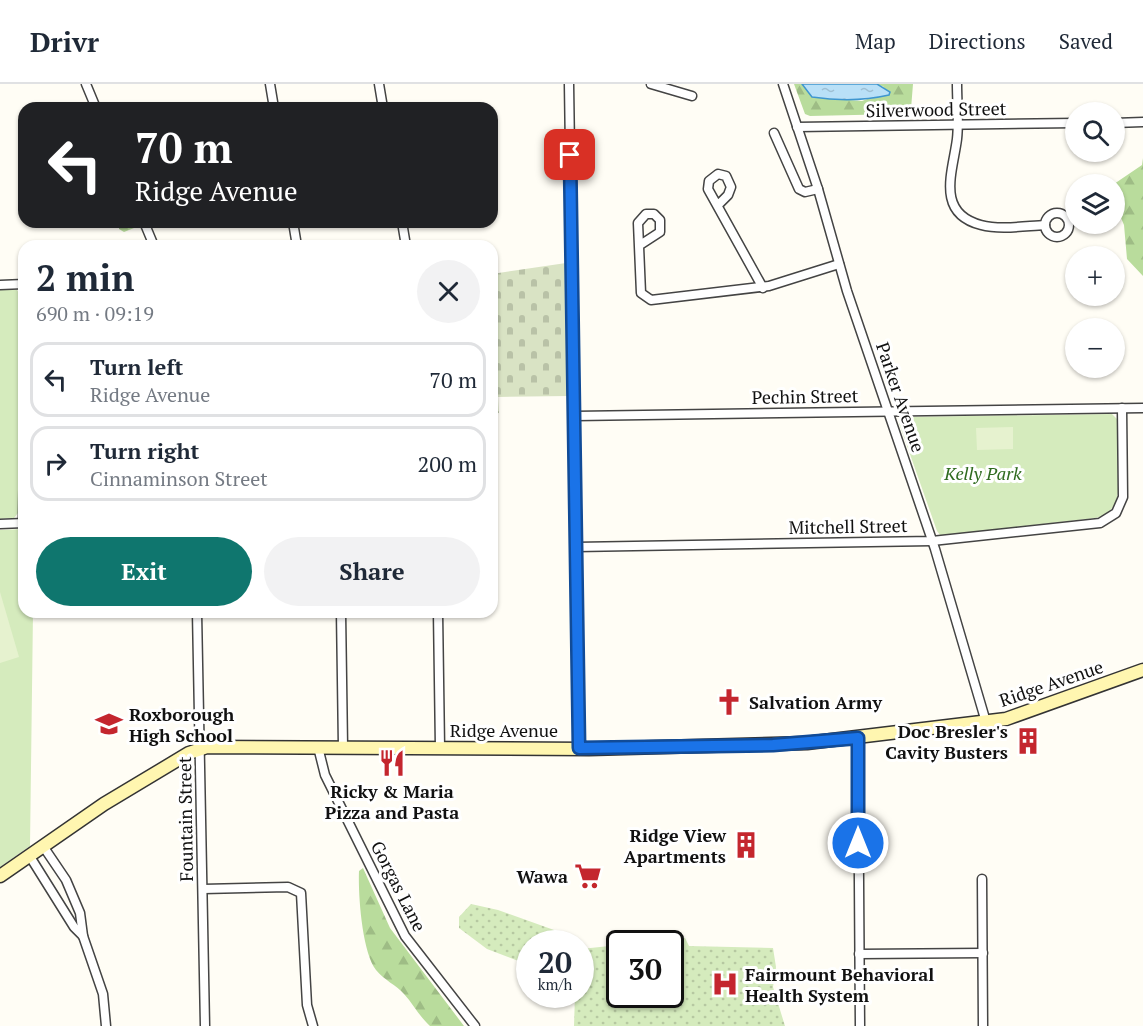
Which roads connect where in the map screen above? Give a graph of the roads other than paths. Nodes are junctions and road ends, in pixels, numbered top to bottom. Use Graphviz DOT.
graph roads {
  1 [pos="86,84"];
  2 [pos="270,84"];
  3 [pos="379,84"];
  4 [pos="569,84"];
  5 [pos="651,84"];
  6 [pos="783,84"];
  7 [pos="957,84"];
  8 [pos="692,96"];
  9 [pos="94,102"];
  10 [pos="273,102"];
  11 [pos="382,102"];
  12 [pos="1143,122"];
  13 [pos="1065,123"];
  14 [pos="1125,123"];
  15 [pos="958,125"];
  16 [pos="797,128"];
  17 [pos="774,133"];
  18 [pos="818,189"];
  19 [pos="719,204"];
  20 [pos="1045,225"];
  21 [pos="640,245"];
  22 [pos="839,264"];
  23 [pos="18,284"];
  24 [pos="0,285"];
  25 [pos="763,288"];
  26 [pos="1122,408"];
  27 [pos="1143,408"];
  28 [pos="888,411"];
  29 [pos="575,416"];
  30 [pos="0,524"];
  31 [pos="18,524"];
  32 [pos="932,541"];
  33 [pos="576,547"];
  34 [pos="198,618"];
  35 [pos="341,618"];
  36 [pos="438,618"];
  37 [pos="1143,670"];
  38 [pos="986,722"];
  39 [pos="858,738"];
  40 [pos="318,747"];
  41 [pos="343,747"];
  42 [pos="200,748"];
  43 [pos="440,748"];
  44 [pos="579,748"];
  45 [pos="43,846"];
  46 [pos="29,855"];
  47 [pos="0,876"];
  48 [pos="982,879"];
  49 [pos="203,889"];
  50 [pos="83,936"];
  51 [pos="983,953"];
  52 [pos="859,954"];
  53 [pos="106,1026"];
  54 [pos="205,1026"];
  55 [pos="313,1026"];
  56 [pos="475,1026"];
  57 [pos="860,1026"];
  58 [pos="983,1026"];
  1 -- 9 [label="street"];
  2 -- 10 [label="street"];
  3 -- 11 [label="street"];
  4 -- 29 [label="street"];
  5 -- 8 [label="street"];
  6 -- 16 [label="street, Parker Avenue"];
  7 -- 15 [label="street"];
  12 -- 14 [label="street"];
  13 -- 15 [label="street, Silverwood Street"];
  15 -- 16 [label="street, Silverwood Street"];
  15 -- 20 [label="street"];
  16 -- 18 [label="street, Parker Avenue"];
  17 -- 18 [label="street"];
  18 -- 22 [label="street, Parker Avenue"];
  19 -- 25 [label="street"];
  21 -- 25 [label="street"];
  22 -- 25 [label="street"];
  22 -- 28 [label="street, Parker Avenue"];
  23 -- 24 [label="street"];
  26 -- 27 [label="street, Pechin Street"];
  26 -- 28 [label="street, Pechin Street"];
  26 -- 32 [label="street, Mitchell Street"];
  28 -- 29 [label="street, Pechin Street"];
  28 -- 32 [label="street, Parker Avenue"];
  29 -- 33 [label="street"];
  30 -- 31 [label="street"];
  32 -- 33 [label="street, Mitchell Street"];
  32 -- 38 [label="street, Parker Avenue"];
  33 -- 44 [label="street"];
  34 -- 42 [label="street, Fountain Street"];
  35 -- 41 [label="street"];
  36 -- 43 [label="street"];
  37 -- 38 [label="main road, Ridge Avenue"];
  38 -- 39 [label="main road, Ridge Avenue"];
  39 -- 44 [label="main road, Ridge Avenue"];
  39 -- 52 [label="street"];
  40 -- 41 [label="main road, Ridge Avenue"];
  40 -- 42 [label="main road, Ridge Avenue"];
  40 -- 56 [label="street, Gorgas Lane"];
  41 -- 43 [label="main road, Ridge Avenue"];
  42 -- 45 [label="main road, Ridge Avenue"];
  42 -- 49 [label="street, Fountain Street"];
  43 -- 44 [label="main road, Ridge Avenue"];
  45 -- 46 [label="main road, Ridge Avenue"];
  45 -- 50 [label="street"];
  46 -- 47 [label="main road, Ridge Avenue"];
  46 -- 50 [label="street"];
  48 -- 51 [label="street"];
  49 -- 54 [label="street, Fountain Street"];
  49 -- 55 [label="street"];
  50 -- 53 [label="street"];
  51 -- 52 [label="street"];
  51 -- 58 [label="street"];
  52 -- 57 [label="street"];
}
